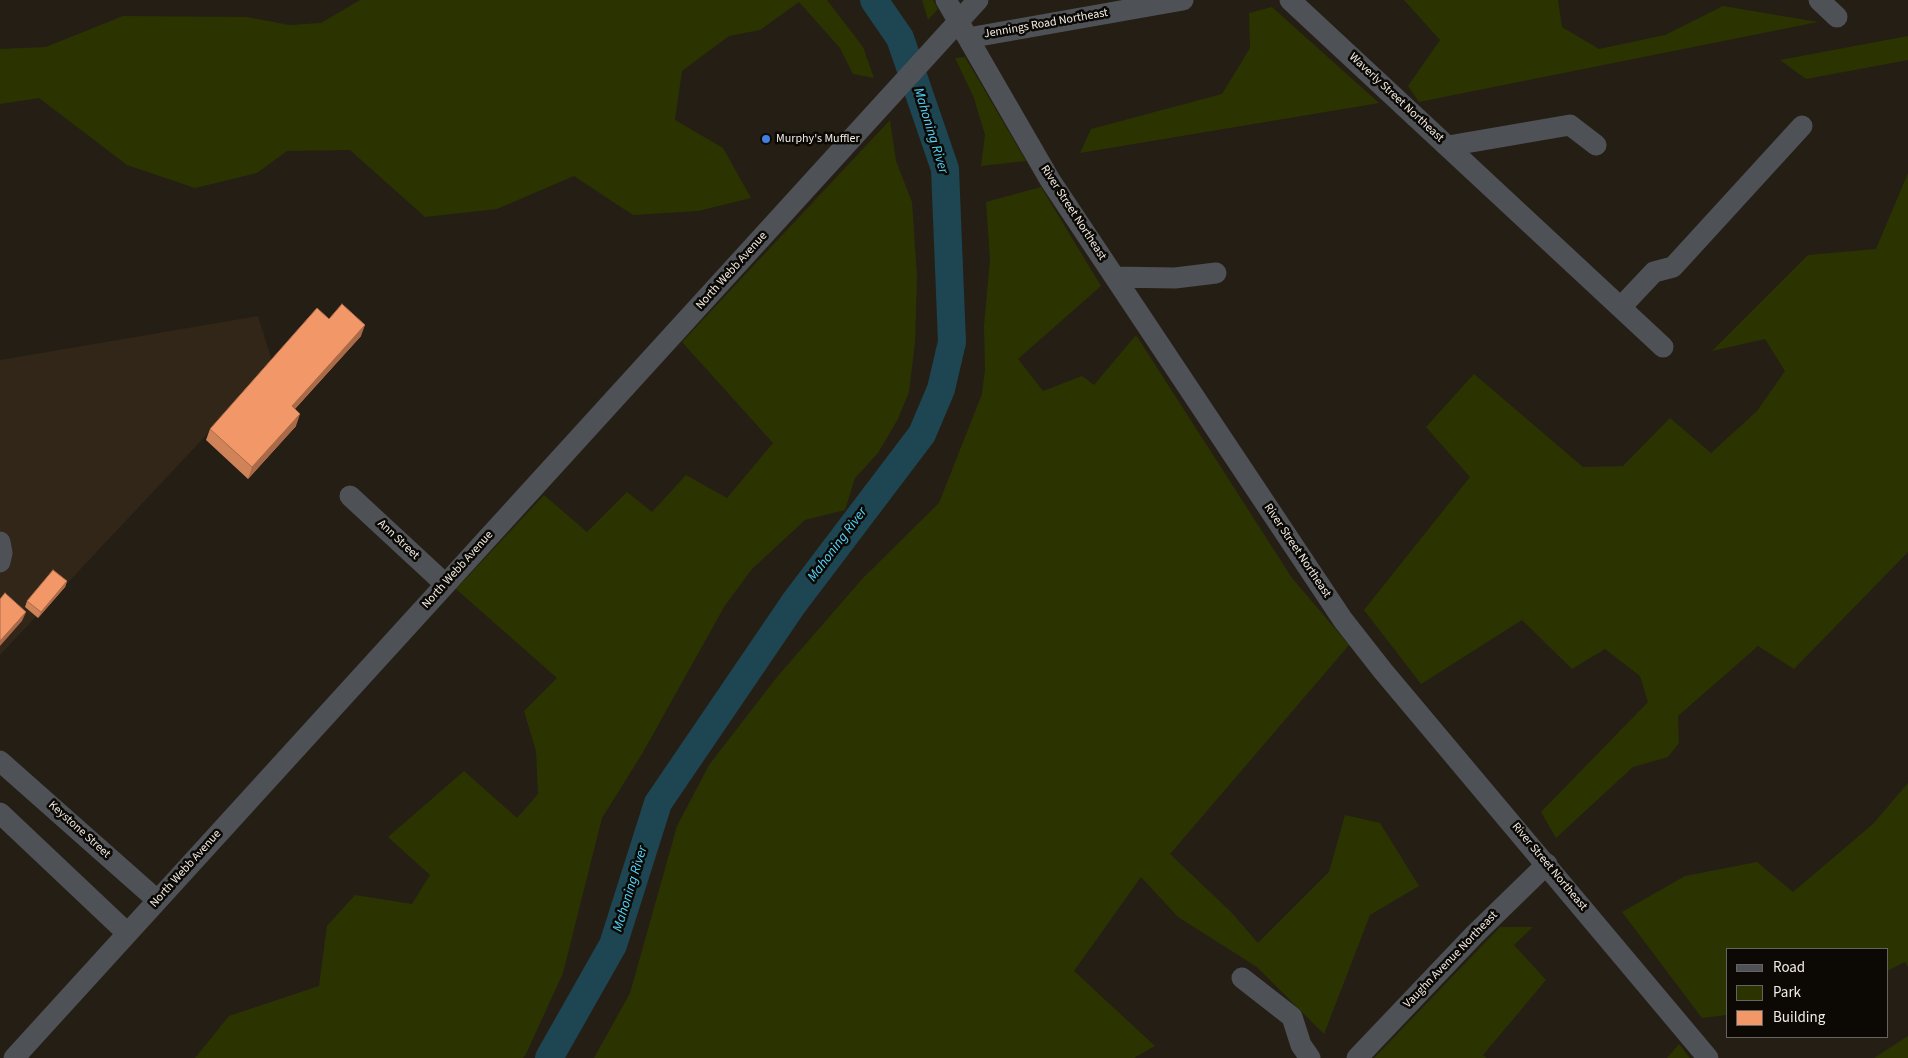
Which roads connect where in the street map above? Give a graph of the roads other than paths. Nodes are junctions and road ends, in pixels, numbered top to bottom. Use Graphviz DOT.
graph roads {
  1 [pos="946,0"];
  2 [pos="978,0"];
  3 [pos="1183,0"];
  4 [pos="1290,0"];
  5 [pos="1819,0"];
  6 [pos="1837,17"];
  7 [pos="963,30"];
  8 [pos="1802,126"];
  9 [pos="1596,145"];
  10 [pos="1448,146"];
  11 [pos="1216,273"];
  12 [pos="1115,277"];
  13 [pos="1621,307"];
  14 [pos="1663,346"];
  15 [pos="350,496"];
  16 [pos="0,542"];
  17 [pos="0,562"];
  18 [pos="445,584"];
  19 [pos="0,761"];
  20 [pos="0,813"];
  21 [pos="1547,864"];
  22 [pos="158,900"];
  23 [pos="127,933"];
  24 [pos="1242,978"];
  25 [pos="14,1058"];
  26 [pos="1310,1058"];
  27 [pos="1357,1058"];
  28 [pos="1708,1058"];
  1 -- 7 [label="street, River Street Northeast"];
  2 -- 7 [label="street, North Webb Avenue"];
  3 -- 7 [label="street, Jennings Road Northeast"];
  4 -- 10 [label="street, Waverly Street Northeast"];
  5 -- 6 [label="street"];
  7 -- 12 [label="street, River Street Northeast"];
  7 -- 18 [label="street, North Webb Avenue"];
  8 -- 13 [label="street"];
  9 -- 10 [label="street"];
  10 -- 13 [label="street, Waverly Street Northeast"];
  11 -- 12 [label="street"];
  12 -- 21 [label="street, River Street Northeast"];
  13 -- 14 [label="street, Waverly Street Northeast"];
  15 -- 18 [label="street, Ann Street"];
  16 -- 17 [label="street"];
  18 -- 22 [label="street, North Webb Avenue"];
  19 -- 22 [label="street, Keystone Street"];
  20 -- 23 [label="street"];
  21 -- 27 [label="street, Vaughn Avenue Northeast"];
  21 -- 28 [label="street, River Street Northeast"];
  22 -- 23 [label="street, North Webb Avenue"];
  23 -- 25 [label="street, North Webb Avenue"];
  24 -- 26 [label="street"];
}
